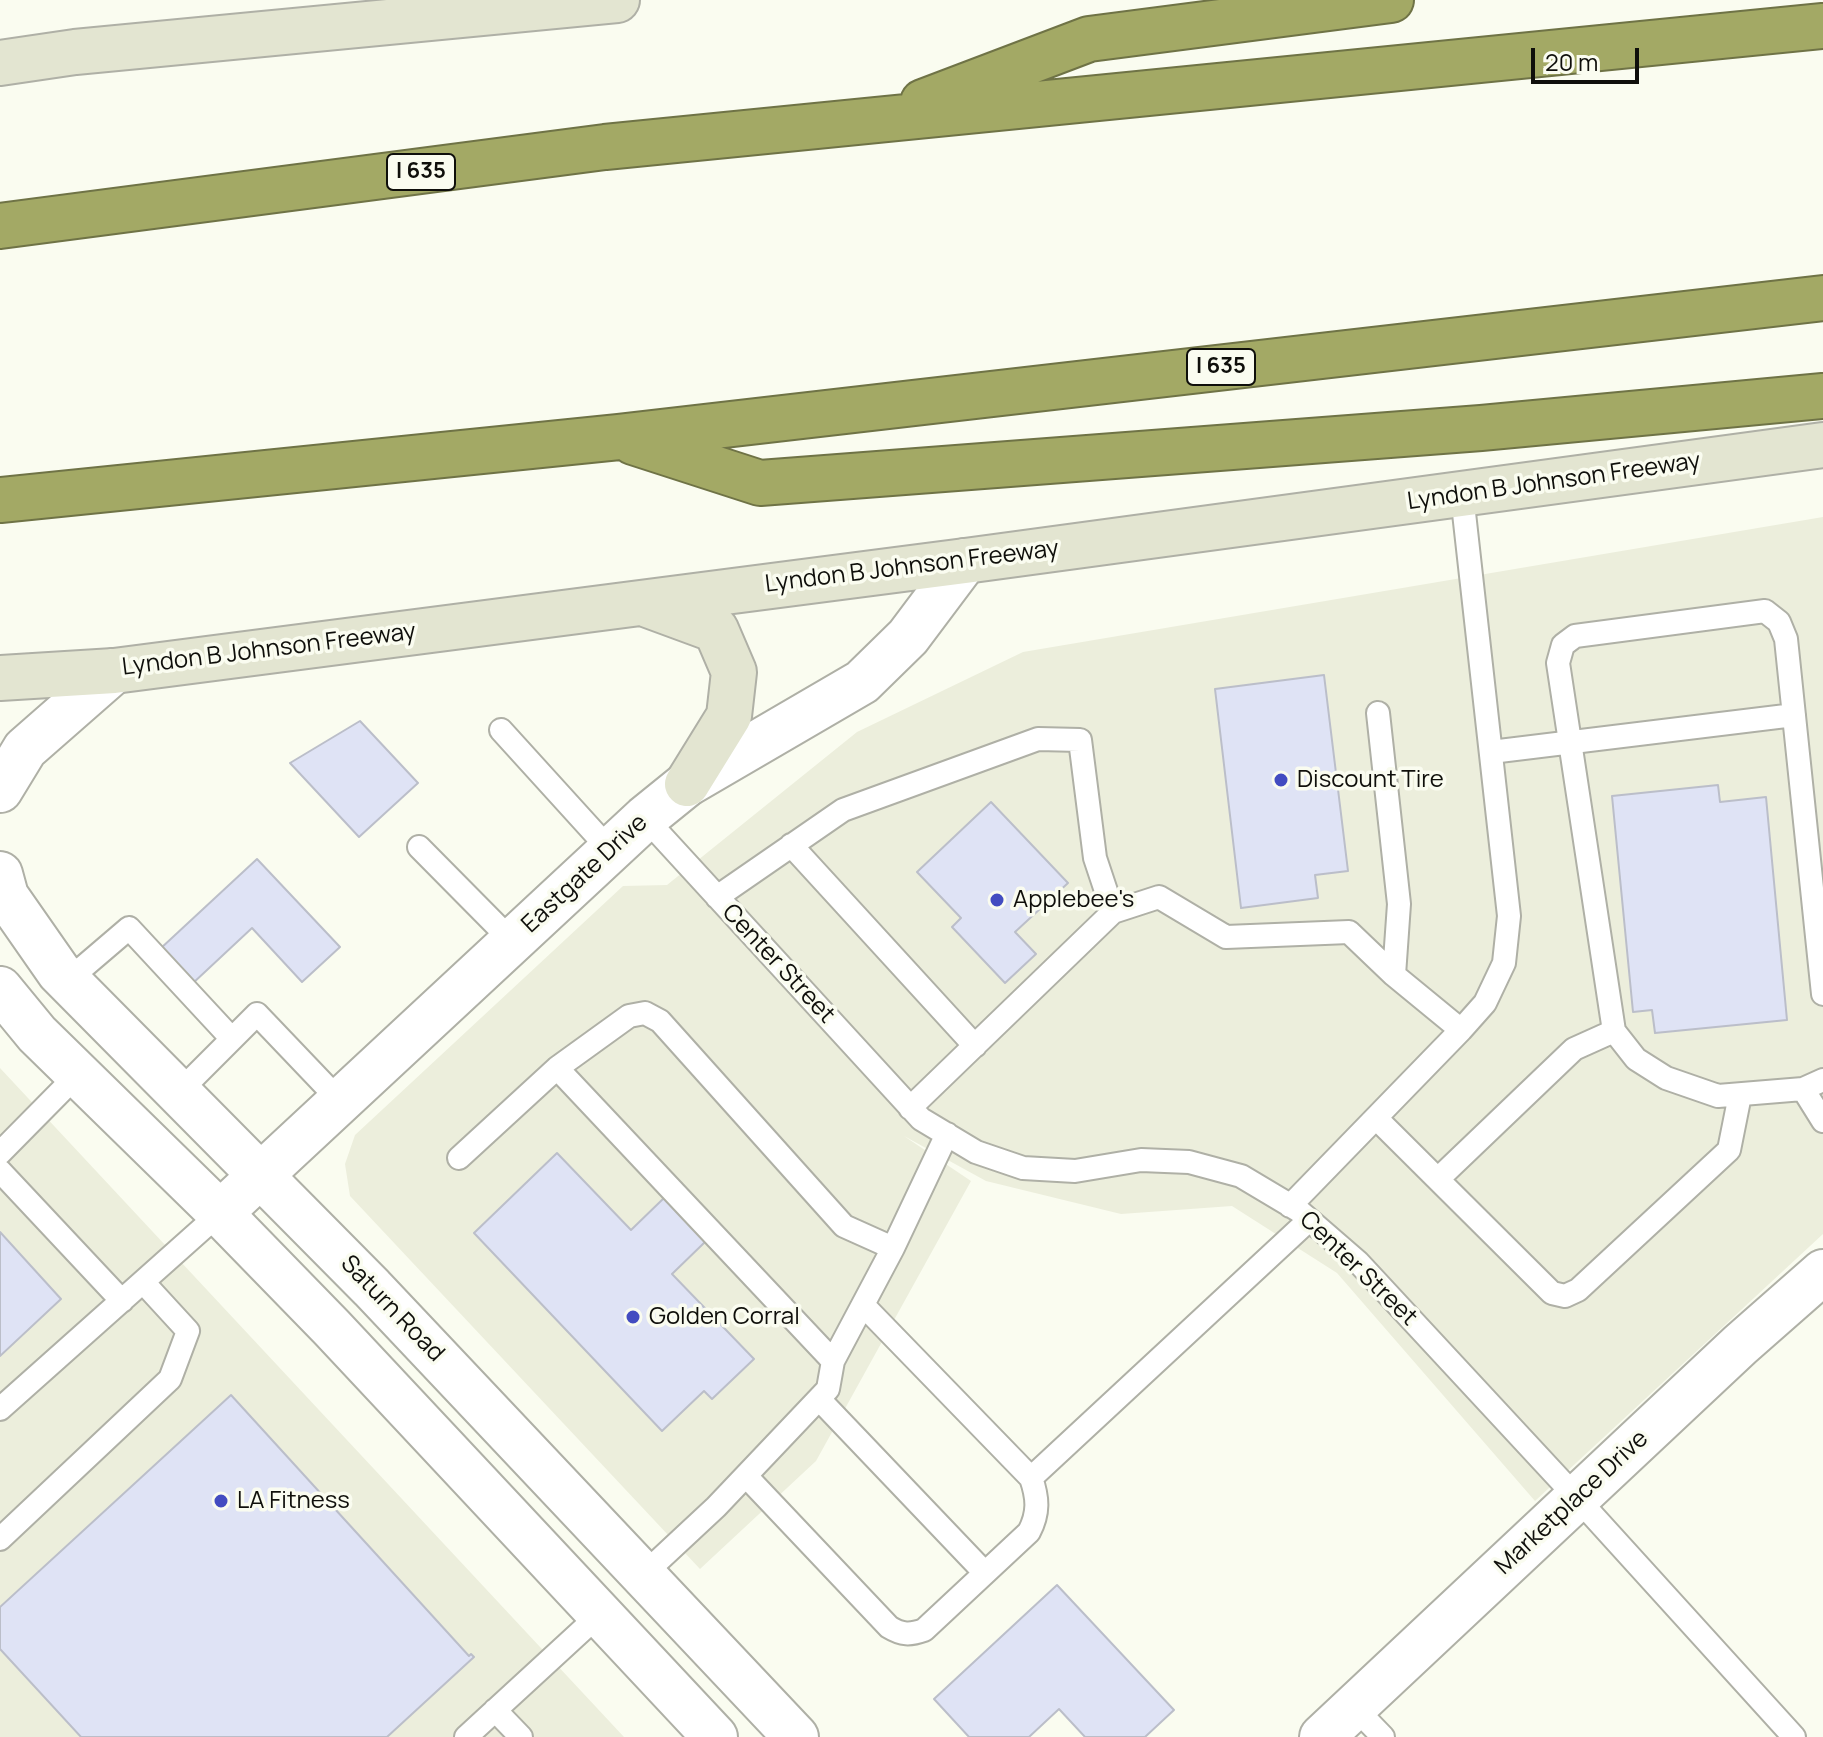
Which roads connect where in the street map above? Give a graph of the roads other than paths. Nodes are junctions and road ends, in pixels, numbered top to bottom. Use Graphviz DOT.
graph roads {
  1 [pos="617,0"];
  2 [pos="1391,0"];
  3 [pos="1823,26"];
  4 [pos="0,63"];
  5 [pos="870,122"];
  6 [pos="20,224"];
  7 [pos="1823,298"];
  8 [pos="1823,396"];
  9 [pos="619,437"];
  10 [pos="1823,445"];
  11 [pos="1462,495"];
  12 [pos="0,500"];
  13 [pos="965,561"];
  14 [pos="642,603"];
  15 [pos="114,671"];
  16 [pos="0,678"];
  17 [pos="1378,713"];
  18 [pos="1794,715"];
  19 [pos="501,730"];
  20 [pos="1571,744"];
  21 [pos="1491,752"];
  22 [pos="687,784"];
  23 [pos="0,790"];
  24 [pos="645,818"];
  25 [pos="791,845"];
  26 [pos="419,847"];
  27 [pos="610,850"];
  28 [pos="0,874"];
  29 [pos="717,897"];
  30 [pos="1113,912"];
  31 [pos="512,941"];
  32 [pos="1394,975"];
  33 [pos="67,981"];
  34 [pos="0,989"];
  35 [pos="1823,994"];
  36 [pos="1461,1030"];
  37 [pos="1614,1031"];
  38 [pos="232,1039"];
  39 [pos="975,1046"];
  40 [pos="557,1068"];
  41 [pos="78,1074"];
  42 [pos="1813,1084"];
  43 [pos="179,1092"];
  44 [pos="1740,1095"];
  45 [pos="340,1101"];
  46 [pos="910,1108"];
  47 [pos="1376,1118"];
  48 [pos="1823,1121"];
  49 [pos="947,1134"];
  50 [pos="0,1153"];
  51 [pos="459,1158"];
  52 [pos="0,1171"];
  53 [pos="261,1175"];
  54 [pos="1438,1179"];
  55 [pos="1290,1206"];
  56 [pos="220,1213"];
  57 [pos="1309,1220"];
  58 [pos="893,1248"];
  59 [pos="1823,1272"];
  60 [pos="143,1282"];
  61 [pos="122,1301"];
  62 [pos="864,1306"];
  63 [pos="833,1361"];
  64 [pos="819,1399"];
  65 [pos="0,1409"];
  66 [pos="746,1476"];
  67 [pos="1031,1478"];
  68 [pos="1577,1498"];
  69 [pos="0,1539"];
  70 [pos="985,1573"];
  71 [pos="643,1575"];
  72 [pos="601,1613"];
  73 [pos="495,1710"];
  74 [pos="1369,1722"];
  75 [pos="466,1737"];
  76 [pos="521,1737"];
  77 [pos="715,1737"];
  78 [pos="796,1737"];
  79 [pos="1322,1737"];
  80 [pos="1794,1737"];
  1 -- 4 [label="main road"];
  2 -- 5 [label="highway"];
  3 -- 5 [label="highway, I 635"];
  5 -- 6 [label="highway, I 635"];
  7 -- 9 [label="highway, I 635"];
  8 -- 9 [label="highway"];
  9 -- 12 [label="highway, I 635"];
  10 -- 11 [label="main road, Lyndon B Johnson Freeway"];
  11 -- 13 [label="main road, Lyndon B Johnson Freeway"];
  11 -- 21 [label="lane"];
  13 -- 14 [label="main road, Lyndon B Johnson Freeway"];
  13 -- 22 [label="street, Eastgate Drive"];
  14 -- 15 [label="main road, Lyndon B Johnson Freeway"];
  14 -- 22 [label="main road"];
  15 -- 16 [label="main road, Lyndon B Johnson Freeway"];
  15 -- 23 [label="street"];
  17 -- 32 [label="lane"];
  18 -- 20 [label="lane"];
  18 -- 20 [label="lane"];
  18 -- 35 [label="lane"];
  19 -- 27 [label="lane"];
  20 -- 21 [label="lane"];
  20 -- 37 [label="lane"];
  21 -- 36 [label="lane"];
  22 -- 24 [label="street, Eastgate Drive"];
  24 -- 27 [label="street, Eastgate Drive"];
  24 -- 29 [label="lane, Center Street"];
  25 -- 29 [label="lane"];
  25 -- 30 [label="lane"];
  25 -- 39 [label="lane"];
  26 -- 31 [label="lane"];
  27 -- 31 [label="street, Eastgate Drive"];
  28 -- 33 [label="street, Saturn Road"];
  29 -- 46 [label="lane, Center Street"];
  30 -- 32 [label="lane"];
  30 -- 39 [label="lane"];
  31 -- 45 [label="street, Eastgate Drive"];
  32 -- 36 [label="lane"];
  33 -- 38 [label="lane"];
  33 -- 43 [label="street, Saturn Road"];
  34 -- 41 [label="street"];
  36 -- 47 [label="lane"];
  37 -- 44 [label="lane"];
  37 -- 54 [label="lane"];
  38 -- 43 [label="lane"];
  38 -- 45 [label="lane"];
  39 -- 46 [label="lane"];
  40 -- 51 [label="lane"];
  40 -- 58 [label="lane"];
  40 -- 63 [label="lane"];
  41 -- 50 [label="lane"];
  41 -- 56 [label="street"];
  42 -- 44 [label="lane"];
  42 -- 48 [label="lane"];
  43 -- 53 [label="street, Saturn Road"];
  44 -- 54 [label="lane"];
  45 -- 53 [label="street, Eastgate Drive"];
  46 -- 49 [label="lane, Center Street"];
  47 -- 54 [label="lane"];
  47 -- 55 [label="lane"];
  49 -- 55 [label="lane, Center Street"];
  49 -- 58 [label="lane"];
  52 -- 61 [label="lane"];
  53 -- 56 [label="street, Eastgate Drive"];
  53 -- 71 [label="street, Saturn Road"];
  55 -- 57 [label="lane, Center Street"];
  56 -- 60 [label="lane"];
  56 -- 72 [label="street"];
  57 -- 67 [label="lane"];
  57 -- 68 [label="lane, Center Street"];
  58 -- 62 [label="lane"];
  59 -- 68 [label="street, Marketplace Drive"];
  60 -- 61 [label="lane"];
  60 -- 69 [label="lane"];
  61 -- 65 [label="lane"];
  62 -- 63 [label="lane"];
  62 -- 67 [label="lane"];
  63 -- 64 [label="lane"];
  64 -- 66 [label="lane"];
  64 -- 70 [label="lane"];
  66 -- 70 [label="lane"];
  66 -- 71 [label="lane"];
  67 -- 70 [label="lane"];
  68 -- 74 [label="street, Marketplace Drive"];
  68 -- 80 [label="lane, Center Street"];
  71 -- 72 [label="street"];
  71 -- 78 [label="street, Saturn Road"];
  72 -- 73 [label="lane"];
  72 -- 77 [label="street"];
  73 -- 75 [label="lane"];
  73 -- 76 [label="lane"];
  74 -- 79 [label="street, Marketplace Drive"];
}
